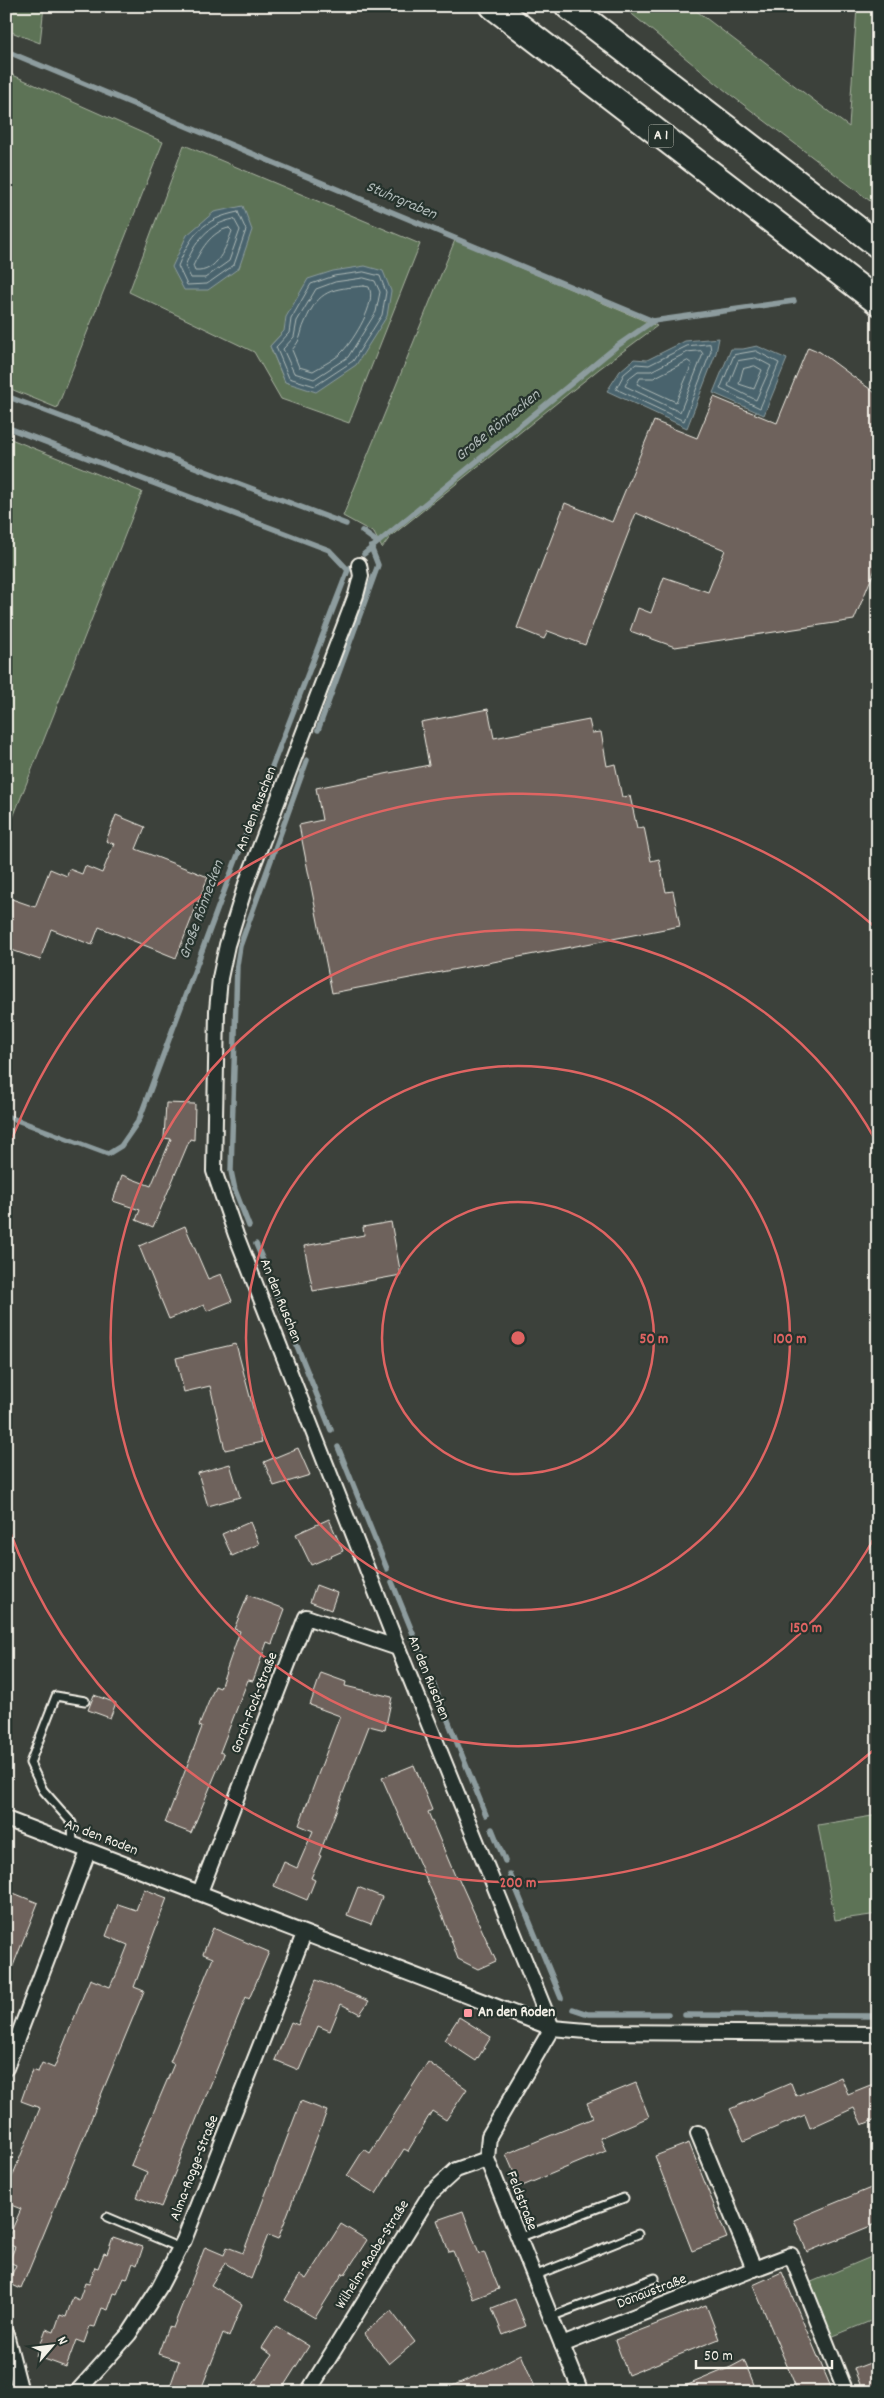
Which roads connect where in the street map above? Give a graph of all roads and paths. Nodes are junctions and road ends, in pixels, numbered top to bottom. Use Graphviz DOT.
graph roads {
  1 [pos="493,6"];
  2 [pos="568,6"];
  3 [pos="878,245"];
  4 [pos="878,302"];
  5 [pos="359,565"];
  6 [pos="398,1648"];
  7 [pos="85,1701"];
  8 [pos="6,1818"];
  9 [pos="73,1845"];
  10 [pos="88,1852"];
  11 [pos="200,1892"];
  12 [pos="304,1934"];
  13 [pos="552,2028"];
  14 [pos="878,2034"];
  15 [pos="6,2068"];
  16 [pos="698,2133"];
  17 [pos="487,2158"];
  18 [pos="624,2198"];
  19 [pos="107,2217"];
  20 [pos="638,2234"];
  21 [pos="518,2238"];
  22 [pos="180,2248"];
  23 [pos="754,2269"];
  24 [pos="534,2276"];
  25 [pos="654,2278"];
  26 [pos="550,2317"];
  27 [pos="6,2334"];
  28 [pos="562,2345"];
  29 [pos="22,2392"];
  30 [pos="77,2392"];
  31 [pos="308,2392"];
  32 [pos="581,2392"];
  33 [pos="846,2392"];
  1 -- 4 [label="highway, A 1"];
  2 -- 3 [label="highway"];
  5 -- 6 [label="street, An den Ruschen"];
  6 -- 11 [label="street, Gorch-Fock-Straße"];
  6 -- 13 [label="street, An den Ruschen"];
  7 -- 9 [label="lane"];
  8 -- 9 [label="street, An den Roden"];
  9 -- 10 [label="street, An den Roden"];
  10 -- 11 [label="street, An den Roden"];
  10 -- 15 [label="street"];
  11 -- 12 [label="street, An den Roden"];
  12 -- 13 [label="street, An den Roden"];
  12 -- 22 [label="street, Alma-Rogge-Straße"];
  13 -- 14 [label="street, An den Roden"];
  13 -- 17 [label="street, Feldstraße"];
  16 -- 23 [label="street"];
  17 -- 21 [label="street, Feldstraße"];
  17 -- 31 [label="street, Wilhelm-Raabe-Straße"];
  18 -- 21 [label="lane"];
  19 -- 22 [label="lane"];
  20 -- 24 [label="lane"];
  21 -- 24 [label="street, Feldstraße"];
  22 -- 30 [label="street, Alma-Rogge-Straße"];
  23 -- 28 [label="street, Donaustraße"];
  23 -- 33 [label="street, Donaustraße"];
  24 -- 26 [label="street, Feldstraße"];
  25 -- 26 [label="lane"];
  26 -- 28 [label="street, Feldstraße"];
  27 -- 29 [label="street"];
  28 -- 32 [label="street, Feldstraße"];
}
